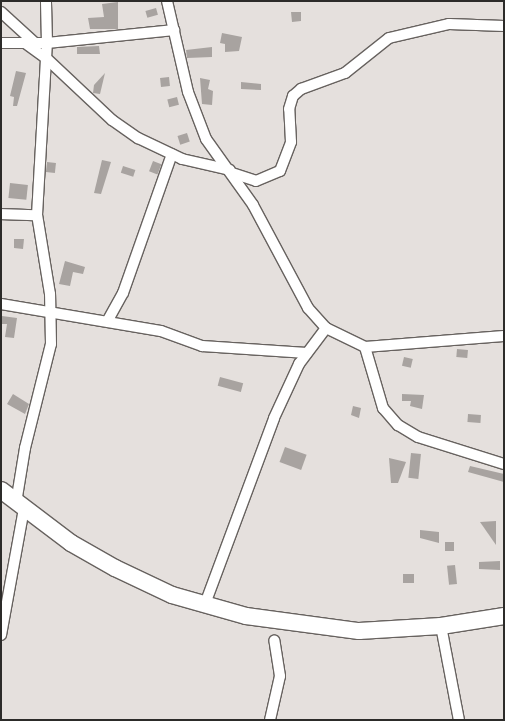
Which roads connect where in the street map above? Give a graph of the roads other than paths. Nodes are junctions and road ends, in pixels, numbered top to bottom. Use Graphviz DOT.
graph roads {
  1 [pos="46,1"];
  2 [pos="167,1"];
  3 [pos="1,12"];
  4 [pos="504,26"];
  5 [pos="174,30"];
  6 [pos="1,43"];
  7 [pos="30,43"];
  8 [pos="47,43"];
  9 [pos="46,58"];
  10 [pos="172,154"];
  11 [pos="231,172"];
  12 [pos="1,214"];
  13 [pos="37,215"];
  14 [pos="1,304"];
  15 [pos="51,313"];
  16 [pos="108,320"];
  17 [pos="326,328"];
  18 [pos="504,336"];
  19 [pos="365,347"];
  20 [pos="307,353"];
  21 [pos="504,464"];
  22 [pos="1,490"];
  23 [pos="20,506"];
  24 [pos="204,604"];
  25 [pos="504,616"];
  26 [pos="441,626"];
  27 [pos="1,635"];
  28 [pos="274,640"];
  29 [pos="270,720"];
  30 [pos="459,720"];
  1 -- 8 [label="street"];
  2 -- 5 [label="street"];
  3 -- 7 [label="street"];
  4 -- 11 [label="street"];
  5 -- 8 [label="street"];
  5 -- 11 [label="street"];
  6 -- 7 [label="street"];
  7 -- 8 [label="street"];
  7 -- 9 [label="street"];
  8 -- 9 [label="street"];
  9 -- 10 [label="street"];
  9 -- 13 [label="street"];
  10 -- 11 [label="street"];
  10 -- 16 [label="street"];
  11 -- 17 [label="street"];
  12 -- 13 [label="street"];
  13 -- 15 [label="street"];
  14 -- 15 [label="street"];
  15 -- 16 [label="street"];
  15 -- 23 [label="street"];
  16 -- 20 [label="street"];
  17 -- 19 [label="street"];
  17 -- 20 [label="street"];
  18 -- 19 [label="street"];
  19 -- 21 [label="street"];
  20 -- 24 [label="street"];
  22 -- 23 [label="main road"];
  23 -- 24 [label="main road"];
  23 -- 27 [label="street"];
  24 -- 26 [label="main road"];
  25 -- 26 [label="main road"];
  26 -- 30 [label="street"];
  28 -- 29 [label="street"];
}
